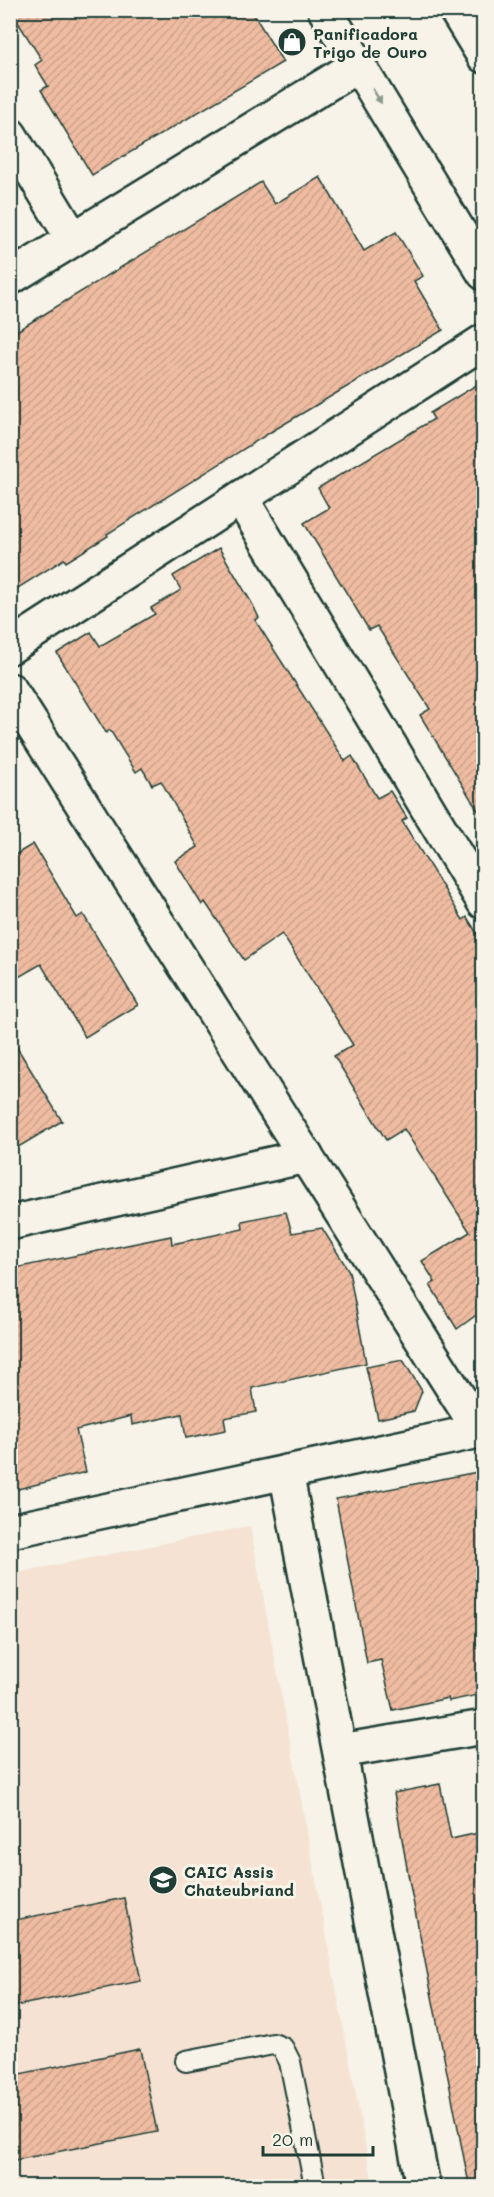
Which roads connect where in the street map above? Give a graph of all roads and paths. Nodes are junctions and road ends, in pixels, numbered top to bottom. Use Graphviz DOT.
graph roads {
  1 [pos="325,10"];
  2 [pos="456,10"];
  3 [pos="480,44"];
  4 [pos="358,64"];
  5 [pos="10,135"];
  6 [pos="73,239"];
  7 [pos="483,273"];
  8 [pos="10,278"];
  9 [pos="483,341"];
  10 [pos="242,498"];
  11 [pos="10,647"];
  12 [pos="10,690"];
  13 [pos="483,902"];
  14 [pos="306,1156"];
  15 [pos="10,1223"];
  16 [pos="482,1430"];
  17 [pos="286,1472"];
  18 [pos="10,1531"];
  19 [pos="483,1727"];
  20 [pos="340,1751"];
  21 [pos="186,2061"];
  22 [pos="315,2187"];
  23 [pos="423,2187"];
  1 -- 4 [label="street"];
  2 -- 3 [label="street"];
  4 -- 6 [label="street"];
  4 -- 7 [label="street, one-way"];
  5 -- 6 [label="street"];
  6 -- 8 [label="street"];
  9 -- 10 [label="street"];
  10 -- 11 [label="street"];
  10 -- 13 [label="street"];
  12 -- 14 [label="street"];
  14 -- 15 [label="street"];
  14 -- 16 [label="street"];
  16 -- 17 [label="street"];
  17 -- 18 [label="street"];
  17 -- 20 [label="street"];
  19 -- 20 [label="street"];
  20 -- 23 [label="street"];
  21 -- 22 [label="lane"];
}
